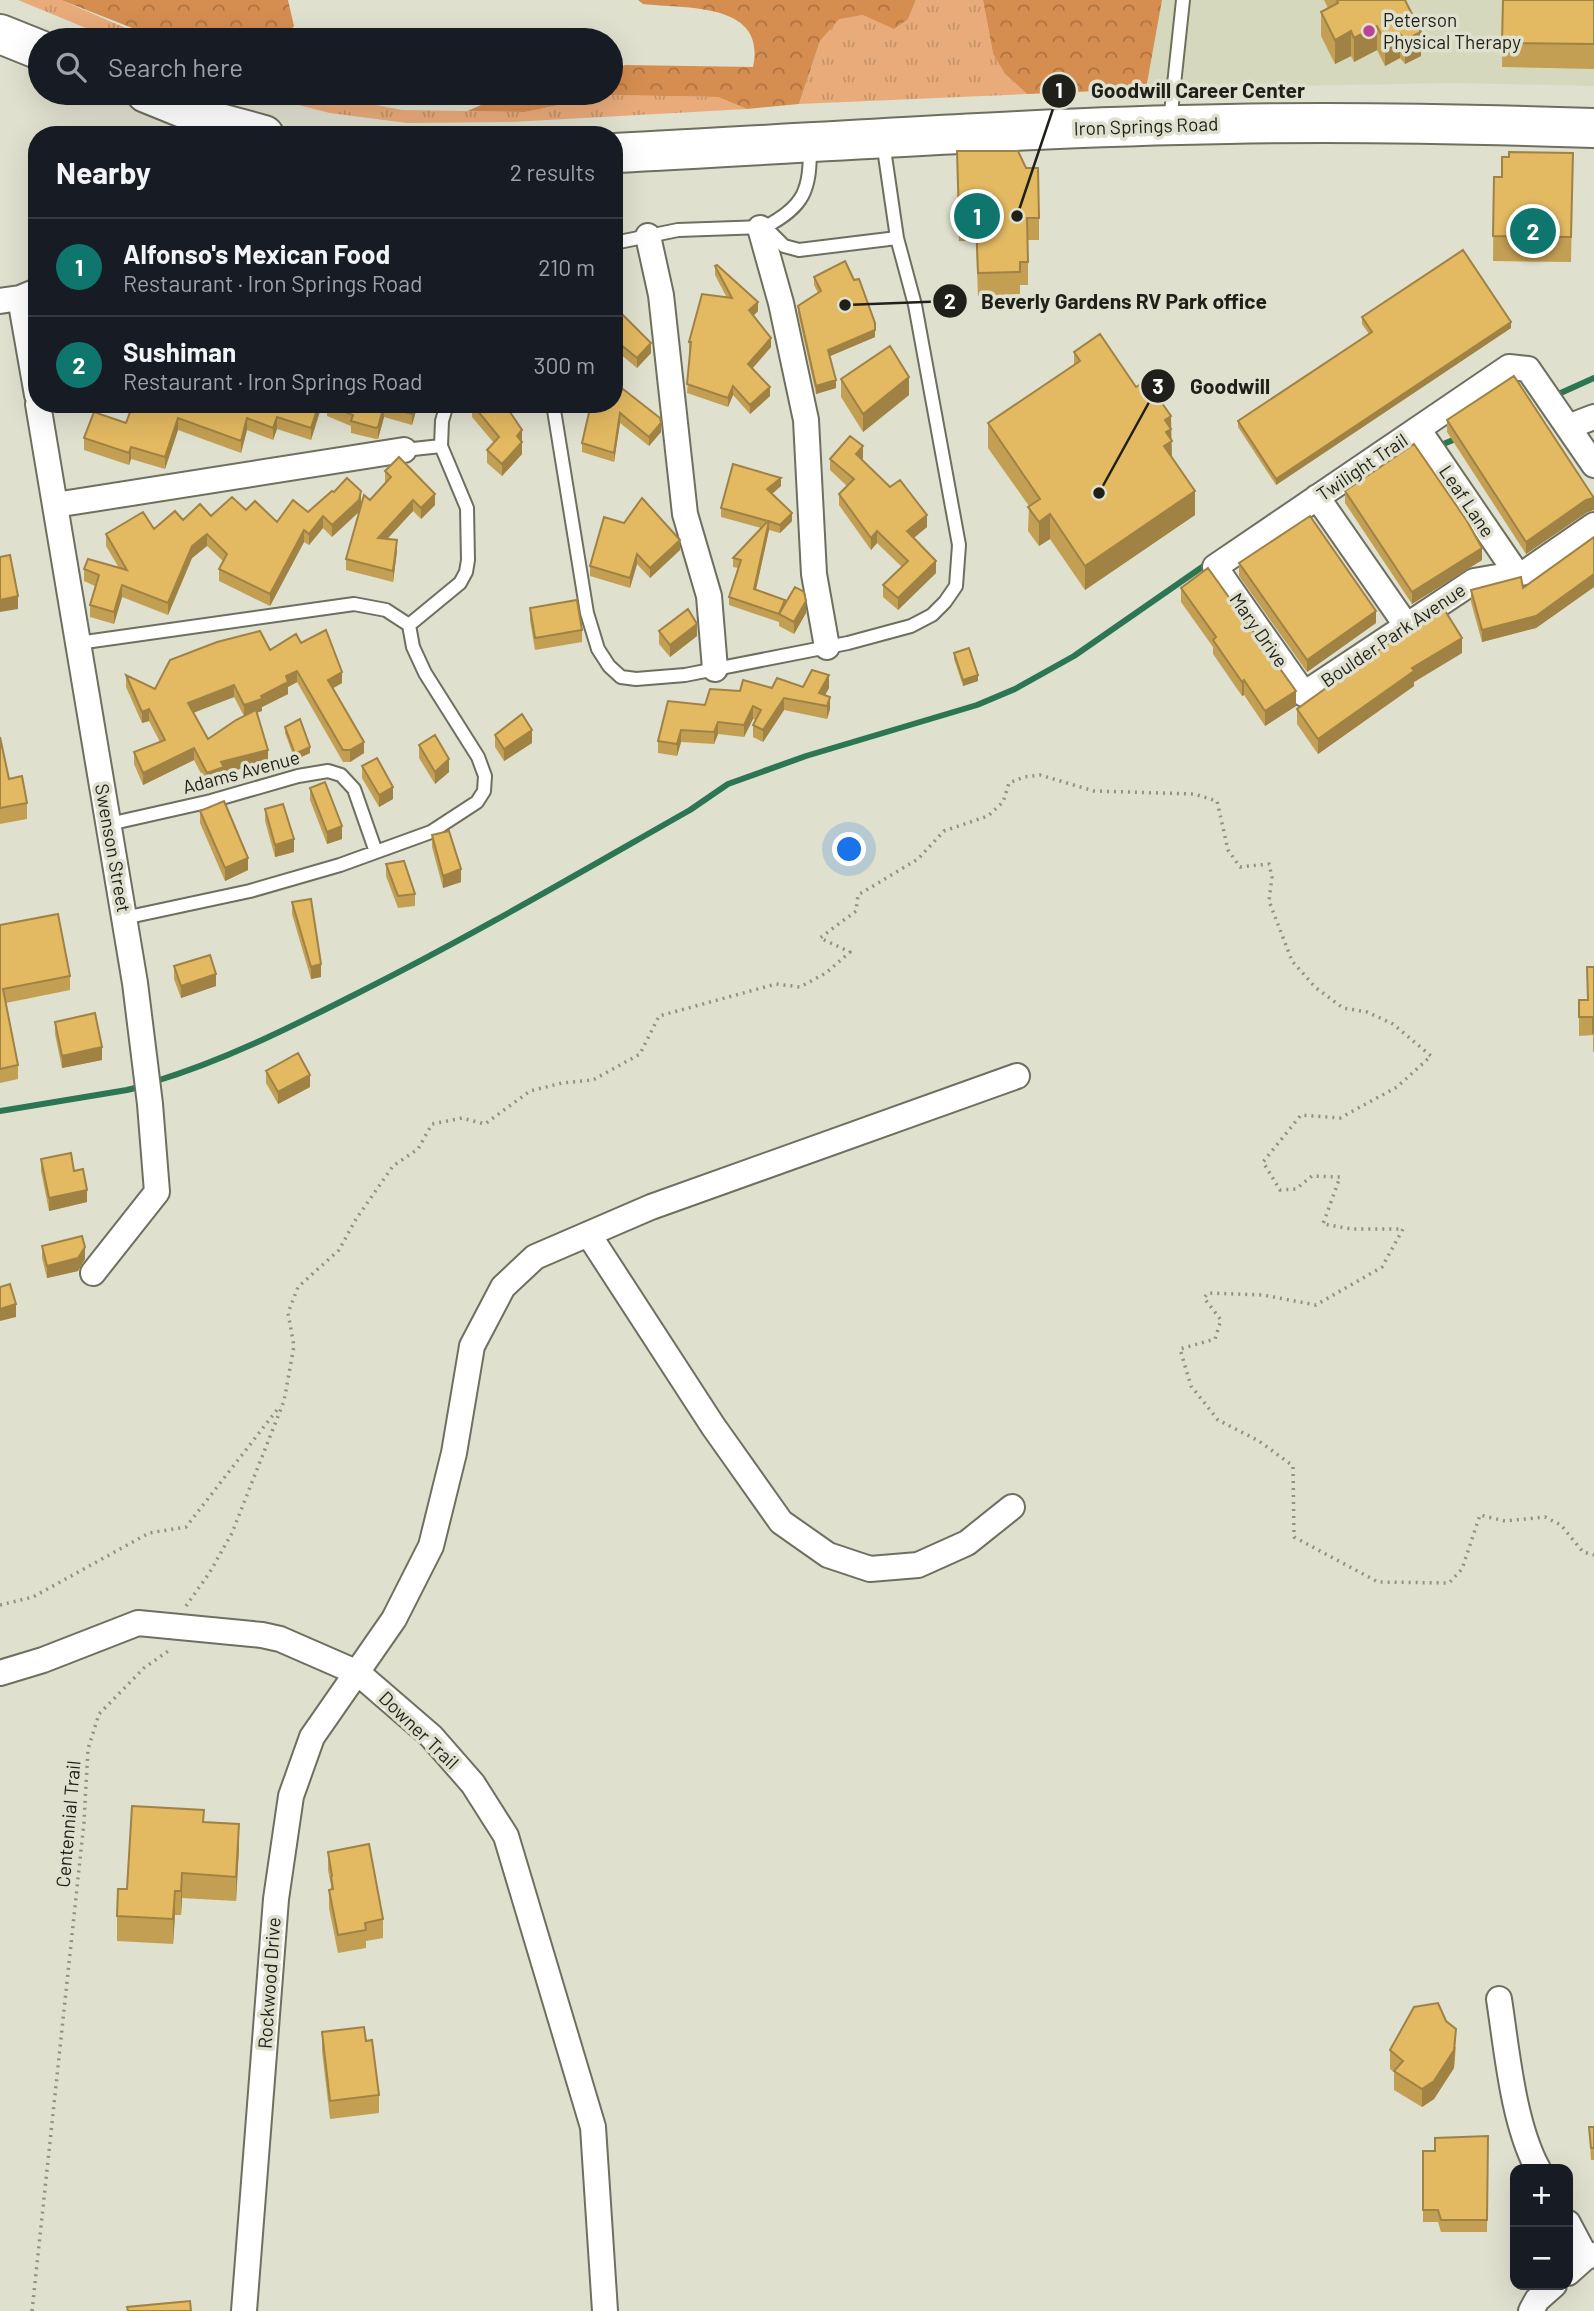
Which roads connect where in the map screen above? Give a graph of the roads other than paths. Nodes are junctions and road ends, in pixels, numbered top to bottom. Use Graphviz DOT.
graph roads {
  1 [pos="1182,0"];
  2 [pos="0,34"];
  3 [pos="28,45"];
  4 [pos="177,105"];
  5 [pos="1170,125"];
  6 [pos="234,126"];
  7 [pos="1594,128"];
  8 [pos="883,138"];
  9 [pos="810,143"];
  10 [pos="623,153"];
  11 [pos="762,227"];
  12 [pos="648,236"];
  13 [pos="897,238"];
  14 [pos="623,241"];
  15 [pos="19,297"];
  16 [pos="28,335"];
  17 [pos="40,413"];
  18 [pos="444,413"];
  19 [pos="554,413"];
  20 [pos="1594,417"];
  21 [pos="1568,427"];
  22 [pos="1418,429"];
  23 [pos="441,446"];
  24 [pos="404,450"];
  25 [pos="1594,465"];
  26 [pos="1317,498"];
  27 [pos="55,505"];
  28 [pos="1594,526"];
  29 [pos="1215,567"];
  30 [pos="1517,574"];
  31 [pos="410,625"];
  32 [pos="1406,625"];
  33 [pos="78,643"];
  34 [pos="827,647"];
  35 [pos="715,669"];
  36 [pos="1304,694"];
  37 [pos="109,824"];
  38 [pos="376,852"];
  39 [pos="124,918"];
  40 [pos="1017,1076"];
  41 [pos="589,1235"];
  42 [pos="93,1273"];
  43 [pos="1012,1507"];
  44 [pos="0,1673"];
  45 [pos="358,1673"];
  46 [pos="1499,1999"];
  47 [pos="1535,2164"];
  48 [pos="1570,2227"];
  49 [pos="1583,2262"];
  50 [pos="1548,2290"];
  51 [pos="244,2311"];
  52 [pos="605,2311"];
  53 [pos="1531,2311"];
  1 -- 5 [label="lane"];
  2 -- 3 [label="main road"];
  4 -- 6 [label="main road"];
  5 -- 7 [label="main road, Iron Springs Road"];
  5 -- 8 [label="main road, Iron Springs Road"];
  8 -- 9 [label="main road, Iron Springs Road"];
  8 -- 13 [label="lane"];
  9 -- 10 [label="main road, Iron Springs Road"];
  9 -- 11 [label="lane"];
  11 -- 12 [label="lane"];
  11 -- 13 [label="lane"];
  11 -- 34 [label="street"];
  12 -- 14 [label="lane"];
  12 -- 35 [label="street"];
  13 -- 34 [label="lane"];
  15 -- 16 [label="street"];
  17 -- 27 [label="street, Swenson Street"];
  18 -- 23 [label="lane"];
  19 -- 35 [label="lane"];
  20 -- 21 [label="street"];
  21 -- 22 [label="street, Twilight Trail"];
  21 -- 25 [label="street"];
  22 -- 26 [label="street, Twilight Trail"];
  22 -- 30 [label="street, Leaf Lane"];
  23 -- 24 [label="lane"];
  23 -- 31 [label="lane"];
  24 -- 27 [label="street"];
  26 -- 29 [label="street, Twilight Trail"];
  26 -- 32 [label="street"];
  27 -- 33 [label="street, Swenson Street"];
  28 -- 30 [label="street, Boulder Park Avenue"];
  29 -- 36 [label="street, Mary Drive"];
  30 -- 32 [label="street, Boulder Park Avenue"];
  31 -- 33 [label="lane"];
  31 -- 38 [label="lane"];
  32 -- 36 [label="street, Boulder Park Avenue"];
  33 -- 37 [label="street, Swenson Street"];
  34 -- 35 [label="lane"];
  37 -- 38 [label="lane, Adams Avenue"];
  37 -- 39 [label="street, Swenson Street"];
  38 -- 39 [label="lane"];
  39 -- 42 [label="street, Swenson Street"];
  40 -- 41 [label="street, Rockwood Drive"];
  41 -- 43 [label="street"];
  41 -- 45 [label="street, Rockwood Drive"];
  44 -- 45 [label="street, Downer Trail"];
  45 -- 51 [label="street, Rockwood Drive"];
  45 -- 52 [label="street, Downer Trail"];
  46 -- 47 [label="street"];
  48 -- 49 [label="street"];
  50 -- 53 [label="street"];
}
